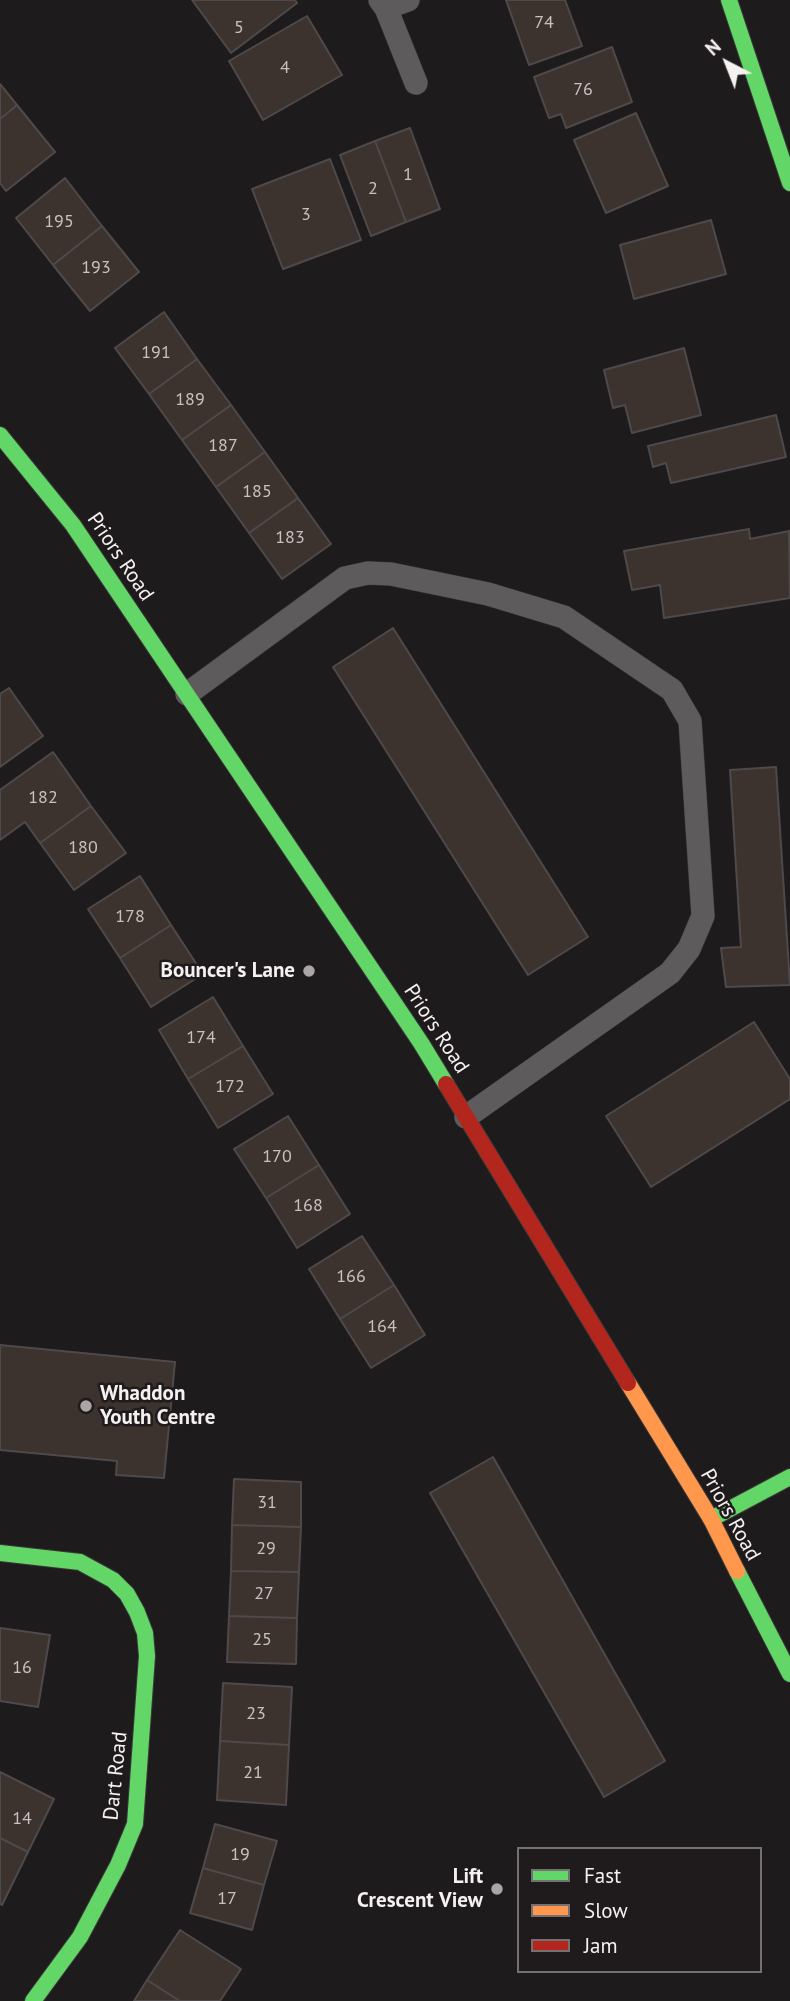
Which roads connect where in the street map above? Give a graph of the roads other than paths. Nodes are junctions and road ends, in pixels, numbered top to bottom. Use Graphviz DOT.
graph roads {
  1 [pos="408,0"];
  2 [pos="729,0"];
  3 [pos="383,4"];
  4 [pos="416,83"];
  5 [pos="790,183"];
  6 [pos="0,435"];
  7 [pos="187,694"];
  8 [pos="466,1117"];
  9 [pos="790,1477"];
  10 [pos="711,1519"];
  11 [pos="0,1553"];
  12 [pos="790,1674"];
  13 [pos="33,2001"];
  1 -- 3 [label="lane"];
  2 -- 5 [label="main road"];
  3 -- 4 [label="lane"];
  6 -- 7 [label="main road, Priors Road"];
  7 -- 8 [label="main road, Priors Road"];
  7 -- 8 [label="lane"];
  8 -- 10 [label="main road, Priors Road"];
  9 -- 10 [label="main road"];
  10 -- 12 [label="main road, Priors Road"];
  11 -- 13 [label="main road, Dart Road"];
}
